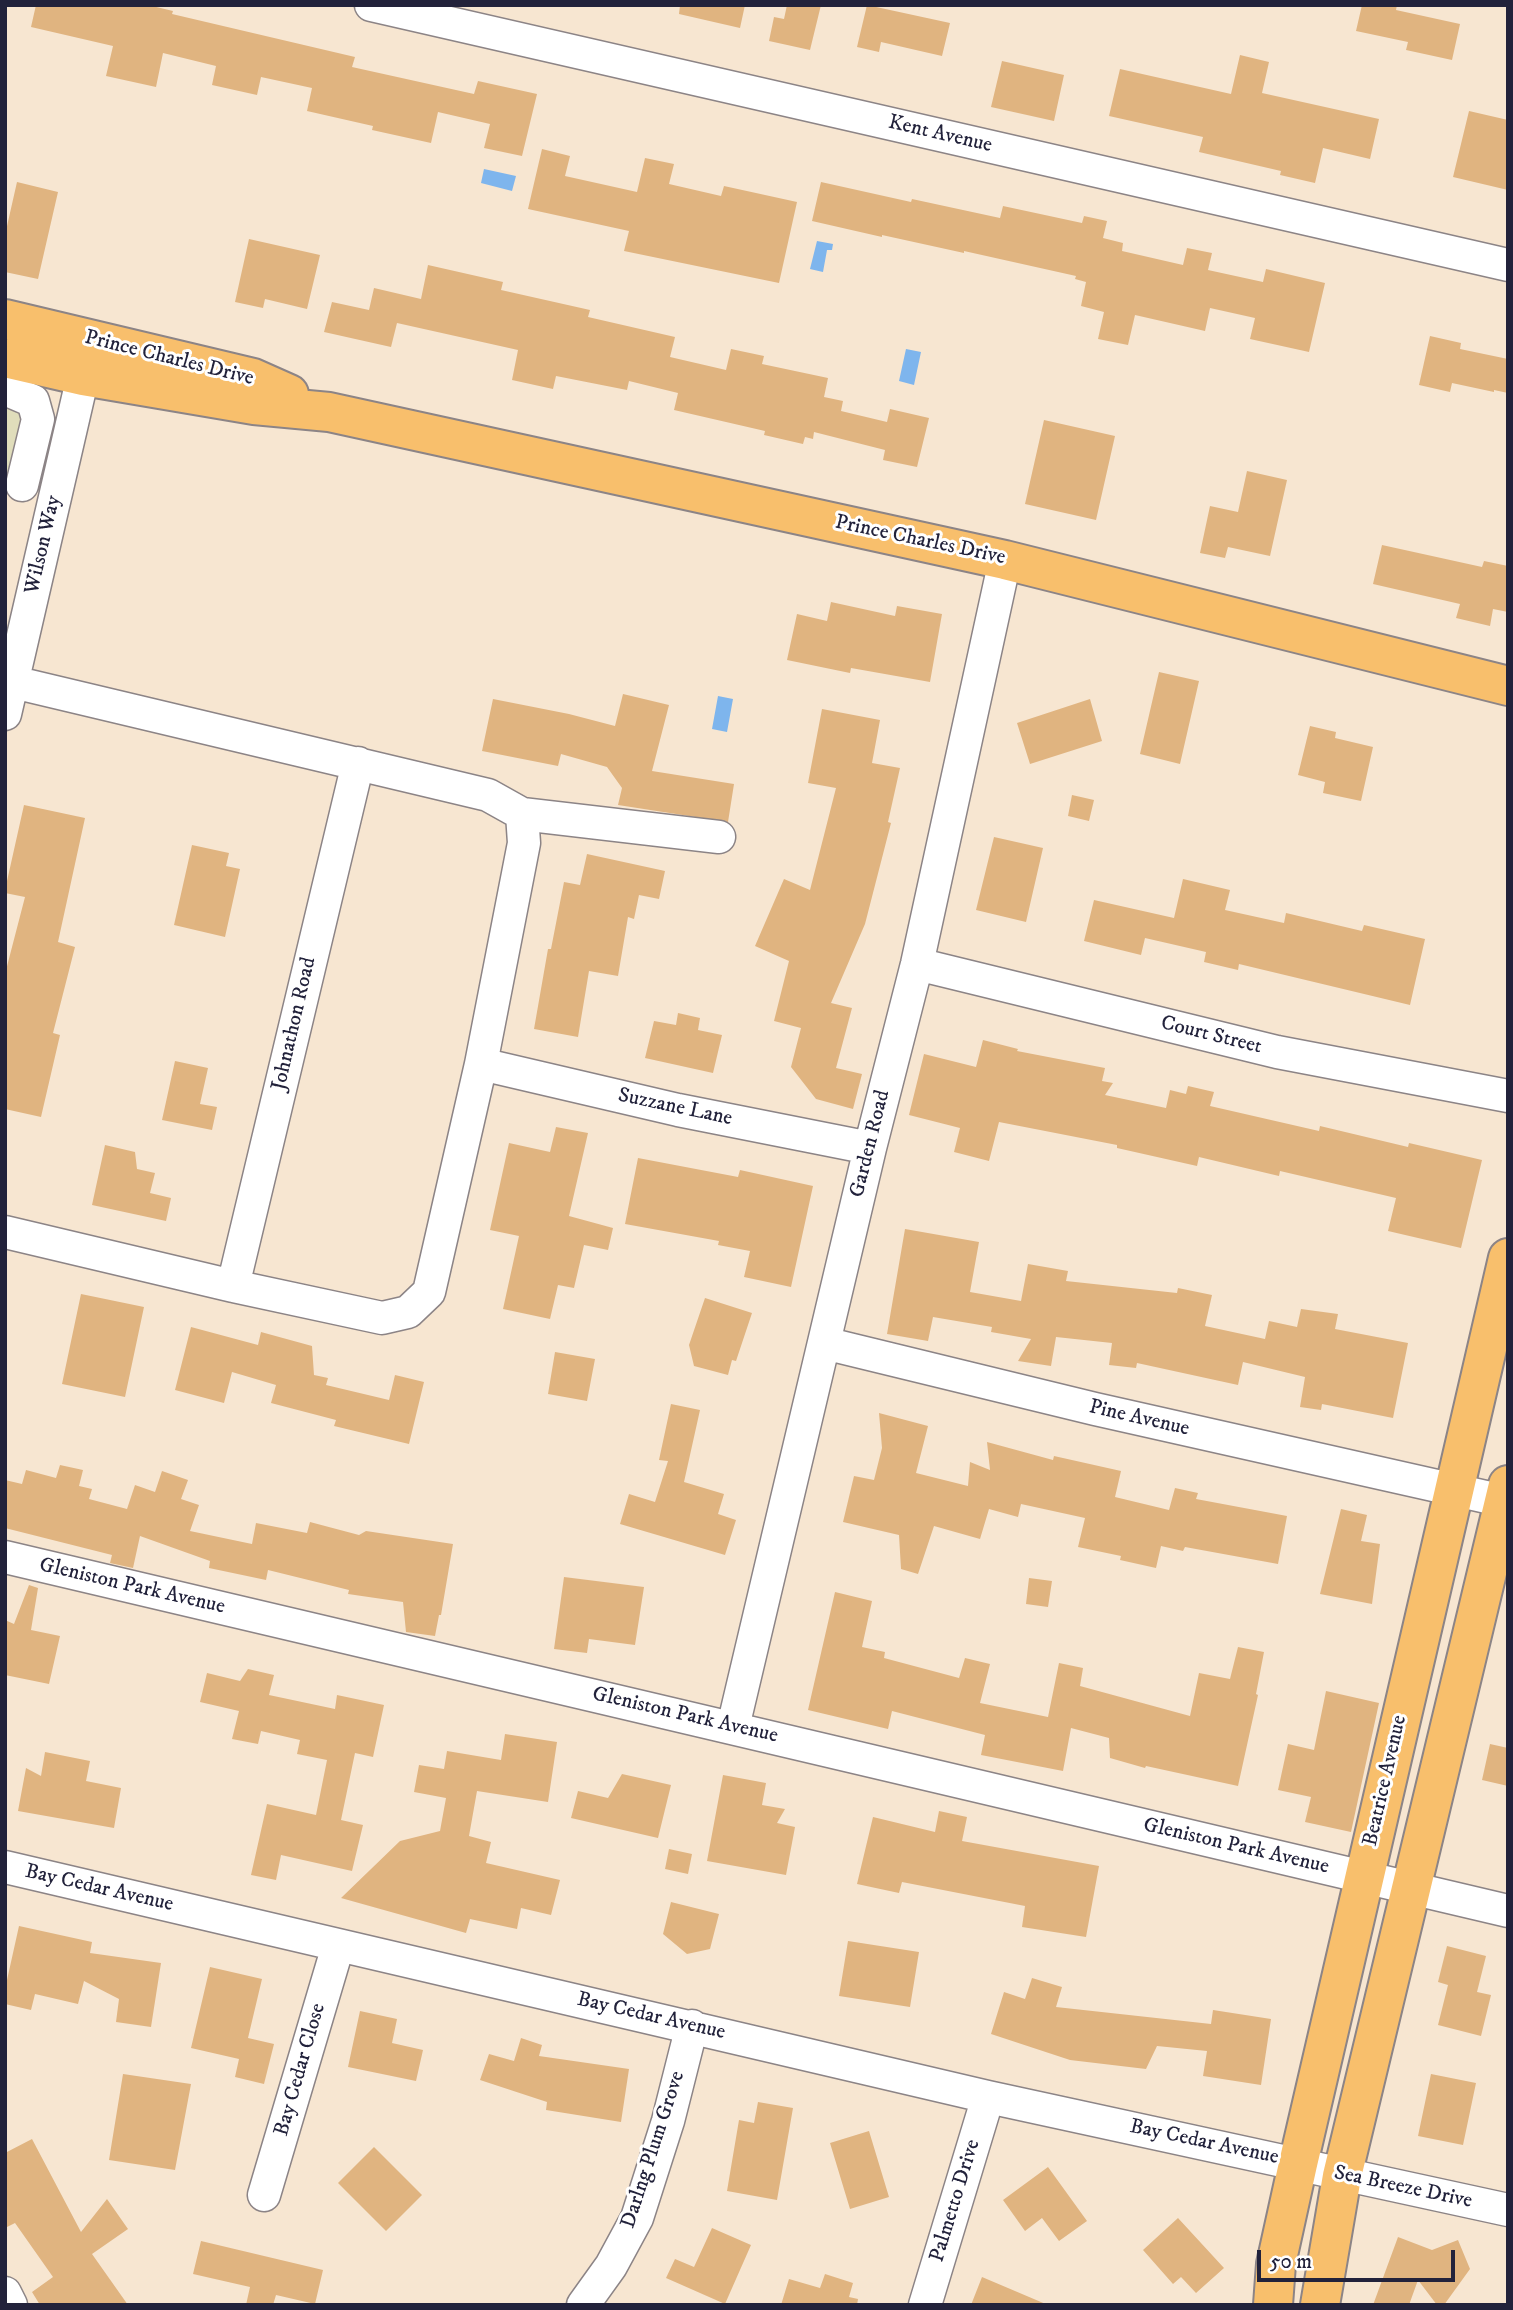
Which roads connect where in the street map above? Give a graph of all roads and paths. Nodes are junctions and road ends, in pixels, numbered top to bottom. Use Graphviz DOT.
graph roads {
  1 [pos="371,5"];
  2 [pos="1508,265"];
  3 [pos="5,318"];
  4 [pos="5,358"];
  5 [pos="83,376"];
  6 [pos="5,389"];
  7 [pos="329,412"];
  8 [pos="13,484"];
  9 [pos="56,493"];
  10 [pos="1005,560"];
  11 [pos="13,682"];
  12 [pos="1508,686"];
  13 [pos="5,714"];
  14 [pos="358,763"];
  15 [pos="522,814"];
  16 [pos="719,837"];
  17 [pos="917,964"];
  18 [pos="481,1064"];
  19 [pos="1508,1096"];
  20 [pos="870,1148"];
  21 [pos="5,1232"];
  22 [pos="1508,1258"];
  23 [pos="233,1286"];
  24 [pos="824,1343"];
  25 [pos="1455,1491"];
  26 [pos="1506,1493"];
  27 [pos="5,1557"];
  28 [pos="733,1727"];
  29 [pos="5,1867"];
  30 [pos="1363,1878"];
  31 [pos="1410,1889"];
  32 [pos="1508,1911"];
  33 [pos="338,1945"];
  34 [pos="692,2026"];
  35 [pos="988,2097"];
  36 [pos="1298,2164"];
  37 [pos="1342,2176"];
  38 [pos="264,2195"];
  39 [pos="1508,2210"];
  40 [pos="5,2293"];
  41 [pos="11,2305"];
  42 [pos="583,2305"];
  43 [pos="925,2305"];
  44 [pos="1273,2305"];
  45 [pos="1320,2305"];
  1 -- 2 [label="street, Kent Avenue"];
  3 -- 7 [label="main road, Prince Charles Drive"];
  4 -- 5 [label="main road, Prince Charles Drive"];
  5 -- 7 [label="main road, Prince Charles Drive"];
  5 -- 9 [label="street, Wilson Way"];
  6 -- 8 [label="street"];
  7 -- 10 [label="main road, Prince Charles Drive"];
  8 -- 9 [label="street"];
  9 -- 11 [label="street, Wilson Way"];
  10 -- 12 [label="main road, Prince Charles Drive"];
  10 -- 17 [label="street, Garden Road"];
  11 -- 13 [label="street, Wilson Way"];
  11 -- 14 [label="street"];
  14 -- 15 [label="street"];
  14 -- 23 [label="street, Johnathon Road"];
  15 -- 16 [label="street"];
  15 -- 18 [label="street"];
  17 -- 19 [label="street, Court Street"];
  17 -- 20 [label="street, Garden Road"];
  18 -- 20 [label="street, Suzzane Lane"];
  18 -- 23 [label="street"];
  20 -- 24 [label="street, Garden Road"];
  21 -- 23 [label="street"];
  22 -- 25 [label="main road, Beatrice Avenue"];
  24 -- 25 [label="street, Pine Avenue"];
  24 -- 28 [label="street, Garden Road"];
  25 -- 26 [label="street, Pine Avenue"];
  25 -- 30 [label="main road, Beatrice Avenue"];
  26 -- 31 [label="main road"];
  27 -- 28 [label="street, Gleniston Park Avenue"];
  28 -- 30 [label="street, Gleniston Park Avenue"];
  29 -- 33 [label="street, Bay Cedar Avenue"];
  30 -- 31 [label="street, Gleniston Park Avenue"];
  30 -- 36 [label="main road, Beatrice Avenue"];
  31 -- 32 [label="street"];
  31 -- 37 [label="main road"];
  33 -- 34 [label="street, Bay Cedar Avenue"];
  33 -- 38 [label="street, Bay Cedar Close"];
  34 -- 35 [label="street, Bay Cedar Avenue"];
  34 -- 42 [label="street, Darlng Plum Grove"];
  35 -- 36 [label="street, Bay Cedar Avenue"];
  35 -- 43 [label="street, Palmetto Drive"];
  36 -- 37 [label="street, Sea Breeze Drive"];
  36 -- 44 [label="main road, Beatrice Avenue"];
  37 -- 39 [label="street, Sea Breeze Drive"];
  37 -- 45 [label="main road"];
  40 -- 41 [label="street"];
}
